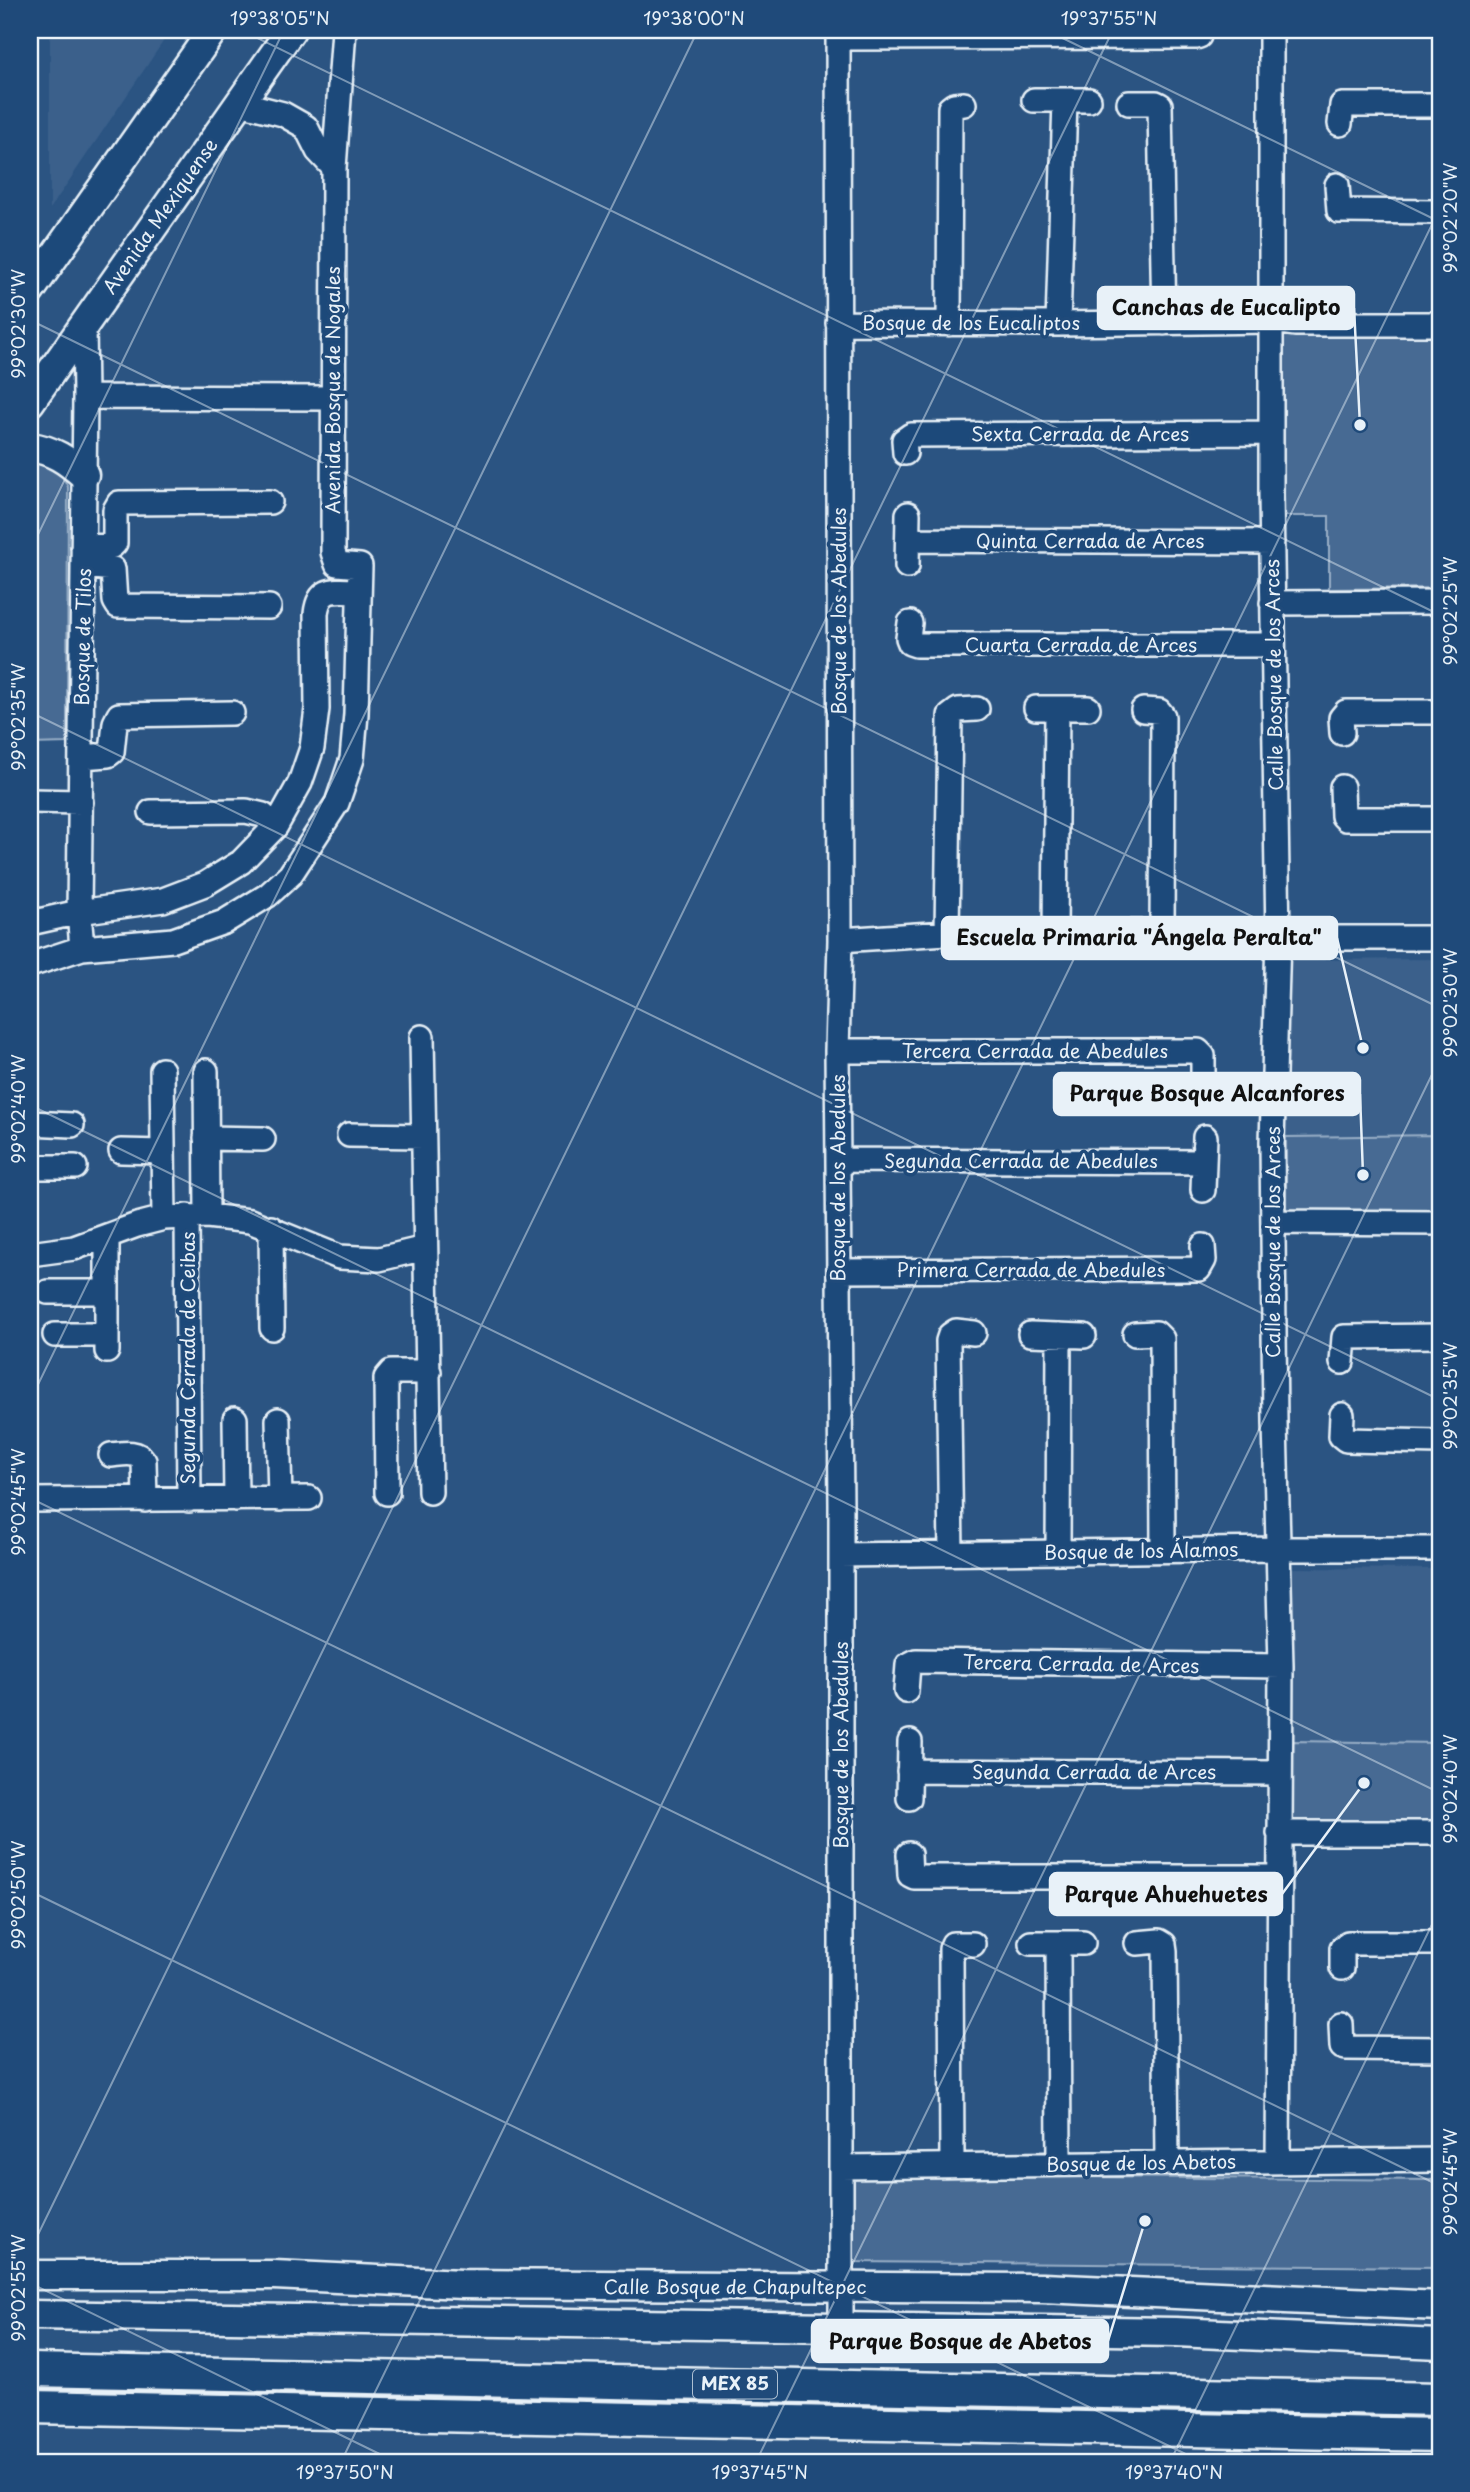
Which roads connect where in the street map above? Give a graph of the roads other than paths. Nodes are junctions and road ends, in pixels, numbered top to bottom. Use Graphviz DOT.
graph roads {
  1 [pos="213,30"];
  2 [pos="291,30"];
  3 [pos="344,30"];
  4 [pos="1200,30"];
  5 [pos="1272,30"];
  6 [pos="838,34"];
  7 [pos="1034,100"];
  8 [pos="1065,100"];
  9 [pos="1089,100"];
  10 [pos="240,103"];
  11 [pos="1129,103"];
  12 [pos="964,104"];
  13 [pos="1440,105"];
  14 [pos="1340,124"];
  15 [pos="334,168"];
  16 [pos="1337,185"];
  17 [pos="1440,212"];
  18 [pos="30,291"];
  19 [pos="1273,321"];
  20 [pos="838,323"];
  21 [pos="1164,323"];
  22 [pos="949,324"];
  23 [pos="1058,324"];
  24 [pos="1440,324"];
  25 [pos="84,325"];
  26 [pos="85,397"];
  27 [pos="333,398"];
  28 [pos="30,402"];
  29 [pos="1271,433"];
  30 [pos="30,447"];
  31 [pos="905,453"];
  32 [pos="84,475"];
  33 [pos="270,502"];
  34 [pos="908,513"];
  35 [pos="908,540"];
  36 [pos="1272,542"];
  37 [pos="83,557"];
  38 [pos="907,566"];
  39 [pos="359,591"];
  40 [pos="1440,602"];
  41 [pos="1272,603"];
  42 [pos="269,607"];
  43 [pos="910,623"];
  44 [pos="1273,646"];
  45 [pos="1088,708"];
  46 [pos="977,709"];
  47 [pos="1143,710"];
  48 [pos="1440,712"];
  49 [pos="232,713"];
  50 [pos="1342,733"];
  51 [pos="82,757"];
  52 [pos="1342,788"];
  53 [pos="30,802"];
  54 [pos="81,802"];
  55 [pos="151,812"];
  56 [pos="1440,819"];
  57 [pos="276,826"];
  58 [pos="79,912"];
  59 [pos="30,923"];
  60 [pos="1162,932"];
  61 [pos="947,933"];
  62 [pos="1055,933"];
  63 [pos="1278,938"];
  64 [pos="1440,938"];
  65 [pos="840,940"];
  66 [pos="82,948"];
  67 [pos="30,965"];
  68 [pos="422,1037"];
  69 [pos="837,1051"];
  70 [pos="162,1070"];
  71 [pos="206,1071"];
  72 [pos="1203,1083"];
  73 [pos="30,1123"];
  74 [pos="72,1125"];
  75 [pos="349,1135"];
  76 [pos="423,1136"];
  77 [pos="1205,1137"];
  78 [pos="206,1138"];
  79 [pos="263,1139"];
  80 [pos="121,1152"];
  81 [pos="163,1152"];
  82 [pos="838,1160"];
  83 [pos="1204,1162"];
  84 [pos="30,1167"];
  85 [pos="75,1167"];
  86 [pos="1203,1190"];
  87 [pos="186,1217"];
  88 [pos="1273,1222"];
  89 [pos="1440,1223"];
  90 [pos="271,1228"];
  91 [pos="107,1237"];
  92 [pos="1203,1246"];
  93 [pos="425,1248"];
  94 [pos="30,1254"];
  95 [pos="839,1271"];
  96 [pos="48,1292"];
  97 [pos="107,1292"];
  98 [pos="272,1328"];
  99 [pos="974,1333"];
  100 [pos="1030,1334"];
  101 [pos="1136,1334"];
  102 [pos="55,1335"];
  103 [pos="1059,1335"];
  104 [pos="1084,1336"];
  105 [pos="1440,1336"];
  106 [pos="1342,1362"];
  107 [pos="429,1372"];
  108 [pos="1342,1415"];
  109 [pos="235,1419"];
  110 [pos="278,1420"];
  111 [pos="1440,1442"];
  112 [pos="111,1455"];
  113 [pos="430,1492"];
  114 [pos="387,1493"];
  115 [pos="309,1498"];
  116 [pos="236,1499"];
  117 [pos="280,1499"];
  118 [pos="30,1500"];
  119 [pos="145,1500"];
  120 [pos="189,1500"];
  121 [pos="1278,1549"];
  122 [pos="1440,1549"];
  123 [pos="1163,1550"];
  124 [pos="1058,1552"];
  125 [pos="951,1553"];
  126 [pos="841,1555"];
  127 [pos="1280,1666"];
  128 [pos="906,1691"];
  129 [pos="910,1742"];
  130 [pos="909,1771"];
  131 [pos="1279,1773"];
  132 [pos="909,1798"];
  133 [pos="1279,1833"];
  134 [pos="1440,1833"];
  135 [pos="909,1854"];
  136 [pos="1279,1877"];
  137 [pos="1031,1942"];
  138 [pos="1137,1942"];
  139 [pos="1058,1943"];
  140 [pos="1083,1943"];
  141 [pos="1440,1943"];
  142 [pos="974,1944"];
  143 [pos="1342,1968"];
  144 [pos="1341,2024"];
  145 [pos="1440,2049"];
  146 [pos="1440,2160"];
  147 [pos="1278,2161"];
  148 [pos="1167,2162"];
  149 [pos="1059,2164"];
  150 [pos="952,2165"];
  151 [pos="842,2167"];
  152 [pos="30,2275"];
  153 [pos="842,2288"];
  154 [pos="1440,2306"];
  155 [pos="30,2315"];
  156 [pos="841,2326"];
  157 [pos="1440,2344"];
  158 [pos="30,2370"];
  159 [pos="1440,2399"];
  160 [pos="30,2407"];
  161 [pos="1440,2435"];
  1 -- 18 [label="main road"];
  2 -- 10 [label="main road, Avenida Mexiquense"];
  3 -- 15 [label="street, Avenida Bosque de Nogales"];
  4 -- 6 [label="street"];
  5 -- 19 [label="street, Calle Bosque de los Arces"];
  6 -- 20 [label="street, Bosque de los Abedules"];
  7 -- 8 [label="street"];
  8 -- 9 [label="street"];
  8 -- 23 [label="street"];
  10 -- 15 [label="street"];
  10 -- 25 [label="main road, Avenida Mexiquense"];
  11 -- 21 [label="street"];
  12 -- 22 [label="street"];
  13 -- 14 [label="street"];
  15 -- 27 [label="street, Avenida Bosque de Nogales"];
  16 -- 17 [label="street"];
  19 -- 21 [label="street, Bosque de los Eucaliptos"];
  19 -- 24 [label="street, Bosque de los Eucaliptos"];
  19 -- 29 [label="street, Calle Bosque de los Arces"];
  20 -- 22 [label="street, Bosque de los Eucaliptos"];
  20 -- 65 [label="street, Bosque de los Abedules"];
  21 -- 23 [label="street, Bosque de los Eucaliptos"];
  22 -- 23 [label="street, Bosque de los Eucaliptos"];
  25 -- 26 [label="street, Bosque de Tilos"];
  25 -- 28 [label="main road, Avenida Mexiquense"];
  26 -- 27 [label="street"];
  26 -- 32 [label="street, Bosque de Tilos"];
  27 -- 39 [label="street, Avenida Bosque de Nogales"];
  29 -- 31 [label="street, Sexta Cerrada de Arces"];
  29 -- 36 [label="street, Calle Bosque de los Arces"];
  30 -- 32 [label="main road"];
  32 -- 37 [label="street, Bosque de Tilos"];
  33 -- 37 [label="street"];
  34 -- 35 [label="street"];
  35 -- 36 [label="street, Quinta Cerrada de Arces"];
  35 -- 38 [label="street"];
  36 -- 41 [label="street, Calle Bosque de los Arces"];
  37 -- 42 [label="street"];
  37 -- 51 [label="street, Bosque de Tilos"];
  39 -- 57 [label="street"];
  39 -- 66 [label="street, Avenida Bosque de Nogales"];
  40 -- 41 [label="street"];
  41 -- 44 [label="street, Calle Bosque de los Arces"];
  43 -- 44 [label="street, Cuarta Cerrada de Arces"];
  44 -- 63 [label="street, Calle Bosque de los Arces"];
  45 -- 62 [label="street"];
  46 -- 61 [label="street"];
  47 -- 60 [label="street"];
  48 -- 50 [label="street"];
  49 -- 51 [label="street"];
  51 -- 54 [label="street, Bosque de Tilos"];
  52 -- 56 [label="street"];
  53 -- 54 [label="street"];
  54 -- 58 [label="street, Bosque de Tilos"];
  55 -- 57 [label="street"];
  57 -- 58 [label="street"];
  58 -- 59 [label="street"];
  58 -- 66 [label="street, Bosque de Tilos"];
  60 -- 62 [label="street"];
  60 -- 63 [label="street"];
  61 -- 62 [label="street"];
  61 -- 65 [label="street"];
  63 -- 64 [label="street"];
  63 -- 88 [label="street, Calle Bosque de los Arces"];
  65 -- 69 [label="street, Bosque de los Abedules"];
  66 -- 67 [label="street, Avenida Bosque de Nogales"];
  68 -- 76 [label="street"];
  69 -- 72 [label="street, Tercera Cerrada de Abedules"];
  69 -- 82 [label="street, Bosque de los Abedules"];
  70 -- 81 [label="street"];
  71 -- 78 [label="street"];
  73 -- 74 [label="street"];
  75 -- 76 [label="street"];
  76 -- 93 [label="street"];
  77 -- 83 [label="street"];
  78 -- 79 [label="street"];
  78 -- 87 [label="street"];
  80 -- 81 [label="street"];
  81 -- 87 [label="street"];
  82 -- 83 [label="street, Segunda Cerrada de Abedules"];
  82 -- 95 [label="street, Bosque de los Abedules"];
  83 -- 86 [label="street"];
  84 -- 85 [label="street"];
  87 -- 90 [label="street"];
  87 -- 91 [label="street"];
  87 -- 120 [label="street, Segunda Cerrada de Ceibas"];
  88 -- 89 [label="street"];
  88 -- 121 [label="street, Calle Bosque de los Arces"];
  90 -- 93 [label="street"];
  90 -- 98 [label="street"];
  91 -- 94 [label="street"];
  91 -- 97 [label="street"];
  92 -- 95 [label="street, Primera Cerrada de Abedules"];
  93 -- 107 [label="street"];
  95 -- 126 [label="street, Bosque de los Abedules"];
  96 -- 97 [label="street"];
  97 -- 102 [label="street"];
  99 -- 125 [label="street"];
  100 -- 103 [label="street"];
  101 -- 123 [label="street"];
  103 -- 104 [label="street"];
  103 -- 124 [label="street"];
  105 -- 106 [label="street"];
  107 -- 113 [label="street"];
  107 -- 114 [label="street"];
  108 -- 111 [label="street"];
  109 -- 116 [label="street"];
  110 -- 117 [label="street"];
  112 -- 119 [label="street"];
  115 -- 117 [label="street"];
  116 -- 117 [label="street"];
  116 -- 120 [label="street"];
  118 -- 119 [label="street"];
  119 -- 120 [label="street"];
  121 -- 122 [label="street, Bosque de los Álamos"];
  121 -- 123 [label="street, Bosque de los Álamos"];
  121 -- 127 [label="street, Calle Bosque de los Arces"];
  123 -- 124 [label="street, Bosque de los Álamos"];
  124 -- 125 [label="street, Bosque de los Álamos"];
  125 -- 126 [label="street, Bosque de los Álamos"];
  126 -- 151 [label="street, Bosque de los Abedules"];
  127 -- 128 [label="street, Tercera Cerrada de Arces"];
  127 -- 131 [label="street, Calle Bosque de los Arces"];
  129 -- 130 [label="street"];
  130 -- 131 [label="street, Segunda Cerrada de Arces"];
  130 -- 132 [label="street"];
  131 -- 133 [label="street, Calle Bosque de los Arces"];
  133 -- 134 [label="street"];
  133 -- 136 [label="street, Calle Bosque de los Arces"];
  135 -- 136 [label="street"];
  136 -- 147 [label="street, Calle Bosque de los Arces"];
  137 -- 139 [label="street"];
  138 -- 148 [label="street"];
  139 -- 140 [label="street"];
  139 -- 149 [label="street"];
  141 -- 143 [label="street"];
  142 -- 150 [label="street"];
  144 -- 145 [label="street"];
  146 -- 147 [label="street, Bosque de los Abetos"];
  147 -- 148 [label="street, Bosque de los Abetos"];
  148 -- 149 [label="street, Bosque de los Abetos"];
  149 -- 150 [label="street, Bosque de los Abetos"];
  150 -- 151 [label="street, Bosque de los Abetos"];
  151 -- 153 [label="street, Bosque de los Abedules"];
  152 -- 153 [label="main road, Calle Bosque de Chapultepec"];
  153 -- 154 [label="main road, Calle Bosque de Chapultepec"];
  153 -- 156 [label="street, Bosque de los Abedules"];
  155 -- 156 [label="main road, Calle Bosque de Chapultepec"];
  156 -- 157 [label="main road, Calle Bosque de Chapultepec"];
  158 -- 159 [label="highway, MEX 85"];
  160 -- 161 [label="highway, MEX 85"];
}
